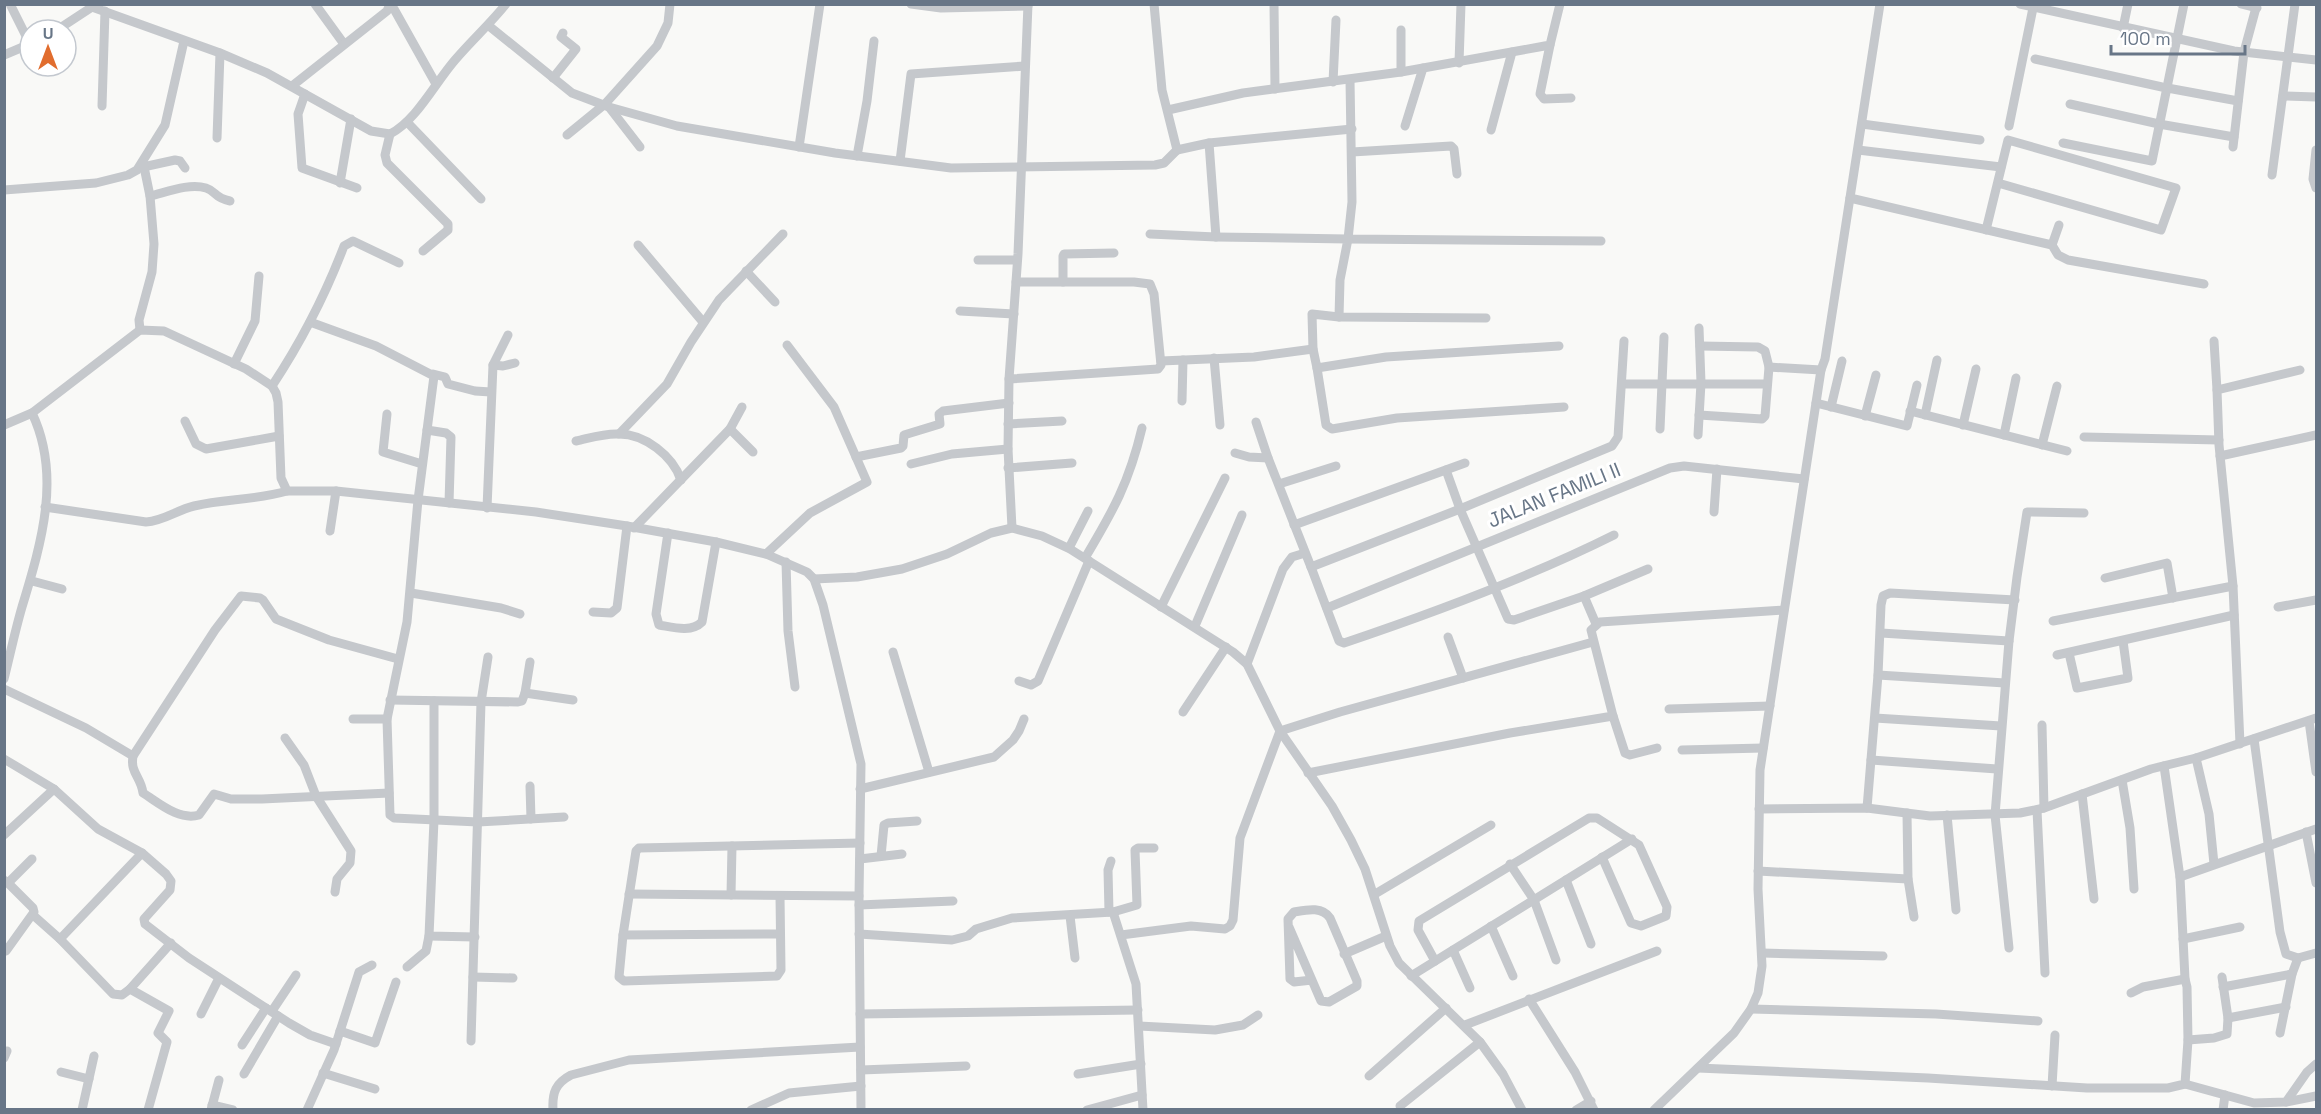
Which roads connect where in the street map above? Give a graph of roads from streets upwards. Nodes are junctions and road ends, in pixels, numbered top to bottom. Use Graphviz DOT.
graph roads {
  1 [pos="10,4"];
  2 [pos="315,4"];
  3 [pos="506,4"];
  4 [pos="670,4"];
  5 [pos="820,4"];
  6 [pos="911,4"];
  7 [pos="1154,4"];
  8 [pos="1274,4"];
  9 [pos="1461,4"];
  10 [pos="1560,4"];
  11 [pos="1880,4"];
  12 [pos="2020,4"];
  13 [pos="2128,4"];
  14 [pos="2184,4"];
  15 [pos="2241,4"];
  16 [pos="2295,4"];
  17 [pos="1028,5"];
  18 [pos="92,6"];
  19 [pos="393,6"];
  20 [pos="2257,6"];
  21 [pos="2033,8"];
  22 [pos="105,12"];
  23 [pos="74,18"];
  24 [pos="18,20"];
  25 [pos="1336,20"];
  26 [pos="489,26"];
  27 [pos="2123,28"];
  28 [pos="1401,30"];
  29 [pos="563,33"];
  30 [pos="2178,38"];
  31 [pos="184,41"];
  32 [pos="874,41"];
  33 [pos="344,44"];
  34 [pos="1550,45"];
  35 [pos="18,49"];
  36 [pos="1512,52"];
  37 [pos="2244,52"];
  38 [pos="220,53"];
  39 [pos="4,55"];
  40 [pos="2289,56"];
  41 [pos="2036,58"];
  42 [pos="2316,60"];
  43 [pos="1459,63"];
  44 [pos="1025,66"];
  45 [pos="1423,68"];
  46 [pos="1401,72"];
  47 [pos="553,78"];
  48 [pos="1350,80"];
  49 [pos="1333,82"];
  50 [pos="436,84"];
  51 [pos="292,87"];
  52 [pos="2166,87"];
  53 [pos="1275,89"];
  54 [pos="305,94"];
  55 [pos="2283,96"];
  56 [pos="1571,98"];
  57 [pos="2316,98"];
  58 [pos="2238,101"];
  59 [pos="2070,104"];
  60 [pos="102,106"];
  61 [pos="607,106"];
  62 [pos="1168,110"];
  63 [pos="351,119"];
  64 [pos="407,122"];
  65 [pos="1862,124"];
  66 [pos="2159,124"];
  67 [pos="1405,126"];
  68 [pos="2009,126"];
  69 [pos="1352,129"];
  70 [pos="1491,130"];
  71 [pos="390,134"];
  72 [pos="567,135"];
  73 [pos="2234,137"];
  74 [pos="217,138"];
  75 [pos="1980,140"];
  76 [pos="1209,143"];
  77 [pos="2063,143"];
  78 [pos="640,147"];
  79 [pos="799,147"];
  80 [pos="2233,147"];
  81 [pos="1177,150"];
  82 [pos="1858,150"];
  83 [pos="2316,150"];
  84 [pos="1352,152"];
  85 [pos="857,156"];
  86 [pos="900,161"];
  87 [pos="143,164"];
  88 [pos="2001,167"];
  89 [pos="185,168"];
  90 [pos="1022,168"];
  91 [pos="1457,174"];
  92 [pos="2272,175"];
  93 [pos="340,183"];
  94 [pos="1998,183"];
  95 [pos="357,188"];
  96 [pos="2316,189"];
  97 [pos="4,190"];
  98 [pos="150,196"];
  99 [pos="1850,198"];
  100 [pos="481,199"];
  101 [pos="230,201"];
  102 [pos="2059,225"];
  103 [pos="1986,230"];
  104 [pos="783,234"];
  105 [pos="1150,234"];
  106 [pos="1216,237"];
  107 [pos="1348,239"];
  108 [pos="1601,241"];
  109 [pos="638,245"];
  110 [pos="2052,246"];
  111 [pos="423,251"];
  112 [pos="1114,253"];
  113 [pos="978,260"];
  114 [pos="1017,260"];
  115 [pos="399,263"];
  116 [pos="746,271"];
  117 [pos="259,276"];
  118 [pos="1016,282"];
  119 [pos="1063,282"];
  120 [pos="2204,284"];
  121 [pos="775,302"];
  122 [pos="960,311"];
  123 [pos="1014,314"];
  124 [pos="1339,317"];
  125 [pos="1486,318"];
  126 [pos="310,322"];
  127 [pos="703,322"];
  128 [pos="1699,328"];
  129 [pos="140,330"];
  130 [pos="507,336"];
  131 [pos="1664,337"];
  132 [pos="1624,341"];
  133 [pos="2214,341"];
  134 [pos="787,345"];
  135 [pos="1559,346"];
  136 [pos="1700,346"];
  137 [pos="1313,349"];
  138 [pos="1214,358"];
  139 [pos="1183,360"];
  140 [pos="1937,360"];
  141 [pos="1161,361"];
  142 [pos="1842,361"];
  143 [pos="515,363"];
  144 [pos="234,364"];
  145 [pos="493,365"];
  146 [pos="1768,367"];
  147 [pos="1317,368"];
  148 [pos="1976,369"];
  149 [pos="1821,370"];
  150 [pos="2300,370"];
  151 [pos="433,374"];
  152 [pos="1876,375"];
  153 [pos="2016,378"];
  154 [pos="1009,379"];
  155 [pos="1701,382"];
  156 [pos="1662,383"];
  157 [pos="1622,384"];
  158 [pos="1767,384"];
  159 [pos="1917,385"];
  160 [pos="272,386"];
  161 [pos="2057,386"];
  162 [pos="2217,390"];
  163 [pos="491,392"];
  164 [pos="1182,401"];
  165 [pos="1009,403"];
  166 [pos="1816,403"];
  167 [pos="742,407"];
  168 [pos="1564,407"];
  169 [pos="1830,407"];
  170 [pos="1910,411"];
  171 [pos="32,413"];
  172 [pos="387,414"];
  173 [pos="1699,415"];
  174 [pos="1925,415"];
  175 [pos="1865,416"];
  176 [pos="185,421"];
  177 [pos="1062,421"];
  178 [pos="1256,422"];
  179 [pos="1008,424"];
  180 [pos="4,425"];
  181 [pos="1220,425"];
  182 [pos="1964,425"];
  183 [pos="1142,428"];
  184 [pos="730,429"];
  185 [pos="1660,429"];
  186 [pos="427,430"];
  187 [pos="619,434"];
  188 [pos="1698,435"];
  189 [pos="2004,435"];
  190 [pos="2316,435"];
  191 [pos="279,436"];
  192 [pos="2084,437"];
  193 [pos="2219,440"];
  194 [pos="576,441"];
  195 [pos="2042,445"];
  196 [pos="1008,449"];
  197 [pos="2067,451"];
  198 [pos="753,452"];
  199 [pos="1235,453"];
  200 [pos="2220,456"];
  201 [pos="856,457"];
  202 [pos="1268,458"];
  203 [pos="1072,463"];
  204 [pos="1465,463"];
  205 [pos="423,464"];
  206 [pos="911,464"];
  207 [pos="1336,466"];
  208 [pos="1008,468"];
  209 [pos="1717,469"];
  210 [pos="1446,470"];
  211 [pos="1225,478"];
  212 [pos="1804,479"];
  213 [pos="681,480"];
  214 [pos="1279,484"];
  215 [pos="287,491"];
  216 [pos="336,491"];
  217 [pos="418,500"];
  218 [pos="449,503"];
  219 [pos="45,507"];
  220 [pos="487,508"];
  221 [pos="1460,509"];
  222 [pos="1088,511"];
  223 [pos="1714,512"];
  224 [pos="2084,513"];
  225 [pos="1242,515"];
  226 [pos="1294,525"];
  227 [pos="631,527"];
  228 [pos="1012,528"];
  229 [pos="330,531"];
  230 [pos="668,533"];
  231 [pos="1614,535"];
  232 [pos="716,542"];
  233 [pos="1475,546"];
  234 [pos="1069,548"];
  235 [pos="1305,553"];
  236 [pos="766,554"];
  237 [pos="1087,560"];
  238 [pos="786,562"];
  239 [pos="1311,567"];
  240 [pos="1648,570"];
  241 [pos="2105,578"];
  242 [pos="814,579"];
  243 [pos="32,581"];
  244 [pos="2233,586"];
  245 [pos="1495,587"];
  246 [pos="62,589"];
  247 [pos="411,593"];
  248 [pos="1584,596"];
  249 [pos="2173,598"];
  250 [pos="2015,600"];
  251 [pos="2316,600"];
  252 [pos="1161,607"];
  253 [pos="2278,607"];
  254 [pos="1327,608"];
  255 [pos="1784,610"];
  256 [pos="593,612"];
  257 [pos="520,614"];
  258 [pos="2234,615"];
  259 [pos="2053,621"];
  260 [pos="1596,624"];
  261 [pos="1194,626"];
  262 [pos="1881,633"];
  263 [pos="1448,637"];
  264 [pos="2009,641"];
  265 [pos="2123,641"];
  266 [pos="1593,642"];
  267 [pos="1226,647"];
  268 [pos="893,652"];
  269 [pos="2069,653"];
  270 [pos="2058,655"];
  271 [pos="488,657"];
  272 [pos="398,659"];
  273 [pos="530,662"];
  274 [pos="1247,664"];
  275 [pos="1878,675"];
  276 [pos="1463,678"];
  277 [pos="4,679"];
  278 [pos="1019,681"];
  279 [pos="2006,683"];
  280 [pos="795,687"];
  281 [pos="4,689"];
  282 [pos="525,693"];
  283 [pos="390,699"];
  284 [pos="573,699"];
  285 [pos="434,701"];
  286 [pos="481,702"];
  287 [pos="1770,706"];
  288 [pos="1669,709"];
  289 [pos="1183,712"];
  290 [pos="1613,716"];
  291 [pos="1875,718"];
  292 [pos="352,719"];
  293 [pos="387,719"];
  294 [pos="1024,719"];
  295 [pos="2313,720"];
  296 [pos="2042,725"];
  297 [pos="2001,726"];
  298 [pos="1280,731"];
  299 [pos="285,738"];
  300 [pos="2254,739"];
  301 [pos="2240,744"];
  302 [pos="1657,748"];
  303 [pos="1763,748"];
  304 [pos="1682,750"];
  305 [pos="133,756"];
  306 [pos="2196,758"];
  307 [pos="4,759"];
  308 [pos="1871,760"];
  309 [pos="2164,766"];
  310 [pos="1997,769"];
  311 [pos="929,772"];
  312 [pos="2316,772"];
  313 [pos="1308,773"];
  314 [pos="2122,780"];
  315 [pos="530,786"];
  316 [pos="54,789"];
  317 [pos="860,789"];
  318 [pos="389,793"];
  319 [pos="2082,794"];
  320 [pos="316,796"];
  321 [pos="1867,808"];
  322 [pos="1759,809"];
  323 [pos="2040,809"];
  324 [pos="1906,813"];
  325 [pos="1947,815"];
  326 [pos="1995,815"];
  327 [pos="564,817"];
  328 [pos="531,819"];
  329 [pos="434,820"];
  330 [pos="917,820"];
  331 [pos="478,822"];
  332 [pos="1491,825"];
  333 [pos="2316,829"];
  334 [pos="2306,832"];
  335 [pos="4,835"];
  336 [pos="1632,839"];
  337 [pos="860,843"];
  338 [pos="2269,845"];
  339 [pos="732,846"];
  340 [pos="1154,848"];
  341 [pos="142,853"];
  342 [pos="902,854"];
  343 [pos="881,856"];
  344 [pos="1602,858"];
  345 [pos="32,859"];
  346 [pos="860,859"];
  347 [pos="1111,861"];
  348 [pos="1510,864"];
  349 [pos="2214,864"];
  350 [pos="1758,871"];
  351 [pos="2180,877"];
  352 [pos="1908,879"];
  353 [pos="1566,880"];
  354 [pos="6,882"];
  355 [pos="2316,883"];
  356 [pos="2134,889"];
  357 [pos="335,892"];
  358 [pos="629,894"];
  359 [pos="1375,894"];
  360 [pos="731,895"];
  361 [pos="780,896"];
  362 [pos="2094,899"];
  363 [pos="859,900"];
  364 [pos="1534,900"];
  365 [pos="953,901"];
  366 [pos="1956,910"];
  367 [pos="1111,912"];
  368 [pos="33,915"];
  369 [pos="1070,916"];
  370 [pos="1914,917"];
  371 [pos="1491,926"];
  372 [pos="1289,927"];
  373 [pos="2240,927"];
  374 [pos="780,934"];
  375 [pos="859,934"];
  376 [pos="623,935"];
  377 [pos="1121,935"];
  378 [pos="429,936"];
  379 [pos="1386,936"];
  380 [pos="475,938"];
  381 [pos="60,939"];
  382 [pos="2183,939"];
  383 [pos="171,943"];
  384 [pos="1590,944"];
  385 [pos="2009,948"];
  386 [pos="1454,950"];
  387 [pos="6,951"];
  388 [pos="1657,951"];
  389 [pos="1762,953"];
  390 [pos="2316,953"];
  391 [pos="1344,954"];
  392 [pos="1883,956"];
  393 [pos="1075,958"];
  394 [pos="2298,958"];
  395 [pos="1556,960"];
  396 [pos="1435,961"];
  397 [pos="372,965"];
  398 [pos="407,967"];
  399 [pos="2045,973"];
  400 [pos="2292,974"];
  401 [pos="296,975"];
  402 [pos="1411,976"];
  403 [pos="1513,976"];
  404 [pos="219,978"];
  405 [pos="474,978"];
  406 [pos="513,978"];
  407 [pos="2185,979"];
  408 [pos="1312,980"];
  409 [pos="396,982"];
  410 [pos="1470,988"];
  411 [pos="130,989"];
  412 [pos="2132,993"];
  413 [pos="1528,999"];
  414 [pos="2286,1007"];
  415 [pos="1446,1008"];
  416 [pos="1751,1009"];
  417 [pos="1138,1010"];
  418 [pos="272,1012"];
  419 [pos="201,1014"];
  420 [pos="860,1014"];
  421 [pos="1257,1015"];
  422 [pos="2228,1018"];
  423 [pos="2038,1021"];
  424 [pos="1465,1024"];
  425 [pos="1139,1026"];
  426 [pos="340,1031"];
  427 [pos="2280,1033"];
  428 [pos="2055,1035"];
  429 [pos="2188,1040"];
  430 [pos="471,1041"];
  431 [pos="1480,1042"];
  432 [pos="336,1044"];
  433 [pos="242,1045"];
  434 [pos="860,1047"];
  435 [pos="94,1056"];
  436 [pos="1141,1064"];
  437 [pos="2316,1064"];
  438 [pos="966,1066"];
  439 [pos="1698,1068"];
  440 [pos="861,1070"];
  441 [pos="61,1072"];
  442 [pos="323,1073"];
  443 [pos="244,1074"];
  444 [pos="1078,1074"];
  445 [pos="1369,1076"];
  446 [pos="89,1079"];
  447 [pos="219,1080"];
  448 [pos="2185,1084"];
  449 [pos="861,1086"];
  450 [pos="2052,1086"];
  451 [pos="375,1089"];
  452 [pos="1142,1095"];
  453 [pos="2225,1095"];
  454 [pos="2316,1096"];
  455 [pos="2286,1102"];
  456 [pos="1592,1105"];
  457 [pos="1400,1106"];
  458 [pos="1663,1106"];
  459 [pos="212,1108"];
  460 [pos="82,1110"];
  461 [pos="148,1110"];
  462 [pos="233,1110"];
  463 [pos="307,1110"];
  464 [pos="553,1110"];
  465 [pos="751,1110"];
  466 [pos="861,1110"];
  467 [pos="1087,1110"];
  468 [pos="1143,1110"];
  469 [pos="1522,1110"];
  470 [pos="1576,1110"];
  471 [pos="1654,1110"];
  472 [pos="2223,1110"];
  1 -- 24 [label="street"];
  2 -- 33 [label="street"];
  3 -- 26 [label="street"];
  4 -- 61 [label="street"];
  5 -- 79 [label="street"];
  6 -- 17 [label="street"];
  7 -- 62 [label="street"];
  8 -- 53 [label="street"];
  9 -- 43 [label="street"];
  10 -- 34 [label="street"];
  11 -- 65 [label="street"];
  12 -- 21 [label="street"];
  13 -- 27 [label="street"];
  14 -- 30 [label="street"];
  15 -- 20 [label="street"];
  16 -- 40 [label="street"];
  17 -- 44 [label="street"];
  18 -- 22 [label="street"];
  18 -- 23 [label="street"];
  19 -- 33 [label="street"];
  19 -- 50 [label="street"];
  20 -- 37 [label="street"];
  21 -- 27 [label="street"];
  21 -- 68 [label="street"];
  22 -- 31 [label="street"];
  22 -- 60 [label="street"];
  25 -- 49 [label="street"];
  26 -- 47 [label="street"];
  26 -- 50 [label="street"];
  27 -- 30 [label="street"];
  28 -- 46 [label="street"];
  29 -- 47 [label="street"];
  30 -- 37 [label="street"];
  30 -- 52 [label="street"];
  31 -- 38 [label="street"];
  31 -- 87 [label="street"];
  32 -- 85 [label="street"];
  33 -- 51 [label="street"];
  34 -- 36 [label="street"];
  34 -- 56 [label="street"];
  35 -- 39 [label="street"];
  36 -- 43 [label="street"];
  36 -- 70 [label="street"];
  37 -- 40 [label="street"];
  37 -- 58 [label="street"];
  38 -- 51 [label="street"];
  38 -- 74 [label="street"];
  40 -- 42 [label="street"];
  40 -- 55 [label="street"];
  41 -- 52 [label="street"];
  43 -- 45 [label="street"];
  44 -- 86 [label="street"];
  44 -- 90 [label="street"];
  45 -- 46 [label="street"];
  45 -- 67 [label="street"];
  46 -- 48 [label="street"];
  47 -- 61 [label="street"];
  48 -- 49 [label="street"];
  48 -- 69 [label="street"];
  49 -- 53 [label="street"];
  50 -- 64 [label="street"];
  51 -- 54 [label="street"];
  52 -- 58 [label="street"];
  52 -- 66 [label="street"];
  53 -- 62 [label="street"];
  54 -- 63 [label="street"];
  54 -- 93 [label="street"];
  55 -- 57 [label="street"];
  55 -- 92 [label="street"];
  58 -- 73 [label="street"];
  59 -- 66 [label="street"];
  61 -- 72 [label="street"];
  61 -- 78 [label="street"];
  61 -- 79 [label="street"];
  62 -- 81 [label="street"];
  63 -- 71 [label="street"];
  63 -- 93 [label="street"];
  64 -- 71 [label="street"];
  64 -- 100 [label="street"];
  65 -- 75 [label="street"];
  65 -- 82 [label="street"];
  66 -- 73 [label="street"];
  66 -- 77 [label="street"];
  69 -- 76 [label="street"];
  69 -- 84 [label="street"];
  71 -- 111 [label="street"];
  73 -- 80 [label="street"];
  76 -- 81 [label="street"];
  76 -- 106 [label="street"];
  79 -- 85 [label="street"];
  81 -- 90 [label="street"];
  82 -- 88 [label="street"];
  82 -- 99 [label="street"];
  83 -- 96 [label="street"];
  84 -- 91 [label="street"];
  84 -- 107 [label="street"];
  85 -- 86 [label="street"];
  86 -- 90 [label="street"];
  87 -- 89 [label="street"];
  87 -- 97 [label="street"];
  87 -- 98 [label="street"];
  88 -- 94 [label="street"];
  88 -- 94 [label="street"];
  90 -- 114 [label="street"];
  93 -- 95 [label="street"];
  94 -- 103 [label="street"];
  98 -- 101 [label="street"];
  98 -- 129 [label="street"];
  99 -- 103 [label="street"];
  99 -- 149 [label="street"];
  102 -- 110 [label="street"];
  103 -- 110 [label="street"];
  104 -- 116 [label="street"];
  105 -- 106 [label="street"];
  106 -- 107 [label="street"];
  107 -- 108 [label="street"];
  107 -- 124 [label="street"];
  109 -- 127 [label="street"];
  110 -- 120 [label="street"];
  112 -- 119 [label="street"];
  113 -- 114 [label="street"];
  114 -- 118 [label="street"];
  115 -- 126 [label="street"];
  116 -- 121 [label="street"];
  116 -- 127 [label="street"];
  117 -- 144 [label="street"];
  118 -- 119 [label="street"];
  118 -- 123 [label="street"];
  119 -- 141 [label="street"];
  122 -- 123 [label="street"];
  123 -- 154 [label="street"];
  124 -- 125 [label="street"];
  124 -- 137 [label="street"];
  126 -- 151 [label="street"];
  126 -- 160 [label="street"];
  127 -- 187 [label="street"];
  128 -- 136 [label="street"];
  129 -- 144 [label="street"];
  129 -- 171 [label="street"];
  130 -- 145 [label="street"];
  131 -- 156 [label="street"];
  132 -- 157 [label="street"];
  133 -- 162 [label="street"];
  134 -- 201 [label="street"];
  135 -- 147 [label="street"];
  136 -- 146 [label="street"];
  136 -- 155 [label="street"];
  137 -- 138 [label="street"];
  137 -- 147 [label="street"];
  138 -- 139 [label="street"];
  138 -- 181 [label="street"];
  139 -- 141 [label="street"];
  139 -- 164 [label="street"];
  140 -- 174 [label="street"];
  141 -- 154 [label="street"];
  142 -- 169 [label="street"];
  143 -- 145 [label="street"];
  144 -- 160 [label="street"];
  145 -- 163 [label="street"];
  146 -- 149 [label="street"];
  146 -- 158 [label="street"];
  147 -- 168 [label="street"];
  148 -- 182 [label="street"];
  149 -- 166 [label="street"];
  150 -- 162 [label="street"];
  151 -- 163 [label="street"];
  151 -- 186 [label="street"];
  152 -- 175 [label="street"];
  153 -- 189 [label="street"];
  154 -- 165 [label="street"];
  155 -- 156 [label="street"];
  155 -- 158 [label="street"];
  155 -- 173 [label="street"];
  156 -- 157 [label="street"];
  156 -- 185 [label="street"];
  157 -- 221 [label="street"];
  158 -- 173 [label="street"];
  159 -- 170 [label="street"];
  160 -- 191 [label="street"];
  161 -- 195 [label="street"];
  162 -- 193 [label="street"];
  163 -- 220 [label="street"];
  165 -- 179 [label="street"];
  165 -- 201 [label="street"];
  166 -- 169 [label="street"];
  166 -- 212 [label="street"];
  167 -- 184 [label="street"];
  169 -- 175 [label="street"];
  170 -- 174 [label="street"];
  170 -- 175 [label="street"];
  171 -- 180 [label="street"];
  171 -- 219 [label="street"];
  172 -- 205 [label="street"];
  173 -- 188 [label="street"];
  174 -- 182 [label="street"];
  176 -- 191 [label="street"];
  177 -- 179 [label="street"];
  178 -- 202 [label="street"];
  179 -- 196 [label="street"];
  182 -- 189 [label="street"];
  183 -- 237 [label="street"];
  184 -- 198 [label="street"];
  184 -- 213 [label="street"];
  186 -- 205 [label="street"];
  186 -- 218 [label="street"];
  187 -- 194 [label="street"];
  187 -- 213 [label="street"];
  189 -- 195 [label="street"];
  190 -- 200 [label="street"];
  191 -- 215 [label="street"];
  192 -- 193 [label="street"];
  193 -- 200 [label="street"];
  195 -- 197 [label="street"];
  196 -- 206 [label="street"];
  196 -- 208 [label="street"];
  199 -- 202 [label="street"];
  200 -- 244 [label="street"];
  201 -- 236 [label="street"];
  202 -- 214 [label="street"];
  203 -- 208 [label="street"];
  204 -- 210 [label="street"];
  205 -- 217 [label="street"];
  207 -- 214 [label="street"];
  208 -- 228 [label="street"];
  209 -- 212 [label="street, JALAN FAMILI II"];
  209 -- 223 [label="street"];
  209 -- 233 [label="street, JALAN FAMILI II"];
  210 -- 221 [label="street"];
  210 -- 226 [label="street"];
  211 -- 252 [label="street"];
  212 -- 255 [label="street"];
  213 -- 227 [label="street"];
  214 -- 226 [label="street"];
  215 -- 216 [label="street"];
  215 -- 219 [label="street"];
  216 -- 217 [label="street"];
  216 -- 229 [label="street"];
  217 -- 218 [label="street"];
  217 -- 247 [label="street"];
  218 -- 220 [label="street"];
  219 -- 243 [label="street"];
  220 -- 227 [label="street"];
  221 -- 233 [label="street"];
  221 -- 239 [label="street"];
  222 -- 234 [label="street"];
  224 -- 250 [label="street"];
  225 -- 261 [label="street"];
  226 -- 235 [label="street"];
  227 -- 230 [label="street"];
  227 -- 256 [label="street"];
  228 -- 234 [label="street"];
  228 -- 242 [label="street"];
  230 -- 232 [label="street"];
  230 -- 232 [label="street"];
  231 -- 245 [label="street"];
  232 -- 236 [label="street"];
  233 -- 245 [label="street"];
  233 -- 254 [label="street, JALAN FAMILI II"];
  234 -- 237 [label="street"];
  235 -- 239 [label="street"];
  235 -- 274 [label="street"];
  236 -- 238 [label="street"];
  237 -- 252 [label="street"];
  237 -- 278 [label="street"];
  238 -- 242 [label="street"];
  238 -- 280 [label="street"];
  239 -- 254 [label="street"];
  240 -- 248 [label="street"];
  241 -- 249 [label="street"];
  242 -- 317 [label="street"];
  243 -- 246 [label="street"];
  243 -- 277 [label="street"];
  244 -- 249 [label="street"];
  244 -- 258 [label="street"];
  245 -- 248 [label="street"];
  245 -- 254 [label="street"];
  247 -- 257 [label="street"];
  247 -- 272 [label="street"];
  248 -- 260 [label="street"];
  249 -- 259 [label="street"];
  250 -- 262 [label="street"];
  250 -- 264 [label="street"];
  251 -- 253 [label="street"];
  252 -- 261 [label="street"];
  255 -- 260 [label="street"];
  255 -- 287 [label="street"];
  258 -- 265 [label="street"];
  258 -- 301 [label="street"];
  260 -- 266 [label="street"];
  261 -- 267 [label="street"];
  262 -- 264 [label="street"];
  262 -- 275 [label="street"];
  263 -- 276 [label="street"];
  264 -- 279 [label="street"];
  265 -- 269 [label="street"];
  265 -- 269 [label="street"];
  266 -- 276 [label="street"];
  266 -- 290 [label="street"];
  267 -- 274 [label="street"];
  267 -- 289 [label="street"];
  268 -- 311 [label="street"];
  269 -- 270 [label="street"];
  271 -- 286 [label="street"];
  272 -- 283 [label="street"];
  272 -- 305 [label="street"];
  273 -- 282 [label="street"];
  274 -- 298 [label="street"];
  275 -- 279 [label="street"];
  275 -- 291 [label="street"];
  276 -- 298 [label="street"];
  279 -- 297 [label="street"];
  281 -- 305 [label="street"];
  282 -- 284 [label="street"];
  282 -- 286 [label="street"];
  283 -- 285 [label="street"];
  283 -- 293 [label="street"];
  285 -- 286 [label="street"];
  285 -- 329 [label="street"];
  286 -- 331 [label="street"];
  287 -- 288 [label="street"];
  287 -- 303 [label="street"];
  290 -- 302 [label="street"];
  290 -- 313 [label="street"];
  291 -- 297 [label="street"];
  291 -- 308 [label="street"];
  292 -- 293 [label="street"];
  293 -- 318 [label="street"];
  294 -- 311 [label="street"];
  295 -- 300 [label="street"];
  295 -- 312 [label="street"];
  296 -- 323 [label="street"];
  297 -- 310 [label="street"];
  298 -- 313 [label="street"];
  298 -- 377 [label="street"];
  299 -- 320 [label="street"];
  300 -- 301 [label="street"];
  300 -- 338 [label="street"];
  301 -- 306 [label="street"];
  303 -- 304 [label="street"];
  303 -- 322 [label="street"];
  305 -- 320 [label="street"];
  306 -- 309 [label="street"];
  306 -- 349 [label="street"];
  307 -- 316 [label="street"];
  308 -- 310 [label="street"];
  308 -- 321 [label="street"];
  309 -- 314 [label="street"];
  309 -- 351 [label="street"];
  310 -- 326 [label="street"];
  311 -- 317 [label="street"];
  313 -- 359 [label="street"];
  314 -- 319 [label="street"];
  314 -- 356 [label="street"];
  315 -- 328 [label="street"];
  316 -- 335 [label="street"];
  316 -- 341 [label="street"];
  317 -- 337 [label="street"];
  318 -- 320 [label="street"];
  318 -- 329 [label="street"];
  319 -- 323 [label="street"];
  319 -- 362 [label="street"];
  320 -- 357 [label="street"];
  321 -- 322 [label="street"];
  321 -- 324 [label="street"];
  322 -- 350 [label="street"];
  323 -- 326 [label="street"];
  323 -- 399 [label="street"];
  324 -- 325 [label="street"];
  324 -- 352 [label="street"];
  325 -- 326 [label="street"];
  325 -- 366 [label="street"];
  326 -- 385 [label="street"];
  327 -- 328 [label="street"];
  328 -- 331 [label="street"];
  329 -- 331 [label="street"];
  329 -- 378 [label="street"];
  330 -- 343 [label="street"];
  331 -- 380 [label="street"];
  332 -- 359 [label="street"];
  333 -- 334 [label="street"];
  334 -- 338 [label="street"];
  334 -- 355 [label="street"];
  336 -- 344 [label="street"];
  336 -- 344 [label="street"];
  336 -- 348 [label="street"];
  337 -- 339 [label="street"];
  337 -- 346 [label="street"];
  338 -- 349 [label="street"];
  338 -- 394 [label="street"];
  339 -- 358 [label="street"];
  339 -- 360 [label="street"];
  340 -- 367 [label="street"];
  341 -- 381 [label="street"];
  341 -- 383 [label="street"];
  342 -- 343 [label="street"];
  343 -- 346 [label="street"];
  344 -- 353 [label="street"];
  345 -- 354 [label="street"];
  346 -- 363 [label="street"];
  347 -- 367 [label="street"];
  348 -- 364 [label="street"];
  348 -- 396 [label="street"];
  349 -- 351 [label="street"];
  350 -- 352 [label="street"];
  350 -- 389 [label="street"];
  351 -- 382 [label="street"];
  352 -- 370 [label="street"];
  353 -- 364 [label="street"];
  353 -- 384 [label="street"];
  354 -- 368 [label="street"];
  358 -- 360 [label="street"];
  358 -- 376 [label="street"];
  359 -- 379 [label="street"];
  360 -- 361 [label="street"];
  361 -- 363 [label="street"];
  361 -- 374 [label="street"];
  363 -- 365 [label="street"];
  363 -- 375 [label="street"];
  364 -- 371 [label="street"];
  364 -- 395 [label="street"];
  367 -- 369 [label="street"];
  367 -- 377 [label="street"];
  368 -- 381 [label="street"];
  368 -- 387 [label="street"];
  369 -- 375 [label="street"];
  369 -- 393 [label="street"];
  371 -- 386 [label="street"];
  371 -- 403 [label="street"];
  372 -- 391 [label="street"];
  372 -- 408 [label="street"];
  372 -- 408 [label="street"];
  373 -- 382 [label="street"];
  374 -- 376 [label="street"];
  374 -- 376 [label="street"];
  375 -- 420 [label="street"];
  377 -- 417 [label="street"];
  378 -- 380 [label="street"];
  378 -- 398 [label="street"];
  379 -- 391 [label="street"];
  379 -- 402 [label="street"];
  380 -- 405 [label="street"];
  381 -- 411 [label="street"];
  382 -- 407 [label="street"];
  383 -- 404 [label="street"];
  383 -- 411 [label="street"];
  386 -- 396 [label="street"];
  386 -- 410 [label="street"];
  388 -- 413 [label="street"];
  389 -- 392 [label="street"];
  389 -- 416 [label="street"];
  390 -- 394 [label="street"];
  391 -- 408 [label="street"];
  394 -- 400 [label="street"];
  396 -- 402 [label="street"];
  397 -- 426 [label="street"];
  400 -- 414 [label="street"];
  400 -- 422 [label="street"];
  401 -- 418 [label="street"];
  402 -- 415 [label="street"];
  404 -- 418 [label="street"];
  404 -- 419 [label="street"];
  405 -- 406 [label="street"];
  405 -- 430 [label="street"];
  407 -- 412 [label="street"];
  407 -- 429 [label="street"];
  409 -- 426 [label="street"];
  411 -- 461 [label="street"];
  413 -- 424 [label="street"];
  413 -- 456 [label="street"];
  414 -- 422 [label="street"];
  414 -- 427 [label="street"];
  415 -- 424 [label="street"];
  415 -- 445 [label="street"];
  416 -- 423 [label="street"];
  416 -- 439 [label="street"];
  417 -- 420 [label="street"];
  417 -- 425 [label="street"];
  418 -- 432 [label="street"];
  418 -- 433 [label="street"];
  418 -- 443 [label="street"];
  420 -- 434 [label="street"];
  421 -- 425 [label="street"];
  422 -- 429 [label="street"];
  424 -- 431 [label="street"];
  425 -- 436 [label="street"];
  426 -- 432 [label="street"];
  428 -- 450 [label="street"];
  429 -- 448 [label="street"];
  431 -- 457 [label="street"];
  431 -- 469 [label="street"];
  432 -- 442 [label="street"];
  434 -- 440 [label="street"];
  434 -- 464 [label="street"];
  435 -- 446 [label="street"];
  436 -- 444 [label="street"];
  436 -- 452 [label="street"];
  437 -- 455 [label="street"];
  438 -- 440 [label="street"];
  439 -- 450 [label="street"];
  439 -- 458 [label="street"];
  440 -- 449 [label="street"];
  441 -- 446 [label="street"];
  442 -- 451 [label="street"];
  442 -- 463 [label="street"];
  446 -- 460 [label="street"];
  447 -- 459 [label="street"];
  448 -- 450 [label="street"];
  448 -- 453 [label="street"];
  449 -- 465 [label="street"];
  449 -- 466 [label="street"];
  452 -- 467 [label="street"];
  452 -- 468 [label="street"];
  453 -- 455 [label="street"];
  453 -- 472 [label="street"];
  454 -- 455 [label="street"];
  456 -- 470 [label="street"];
  458 -- 471 [label="street"];
  459 -- 462 [label="street"];
}
